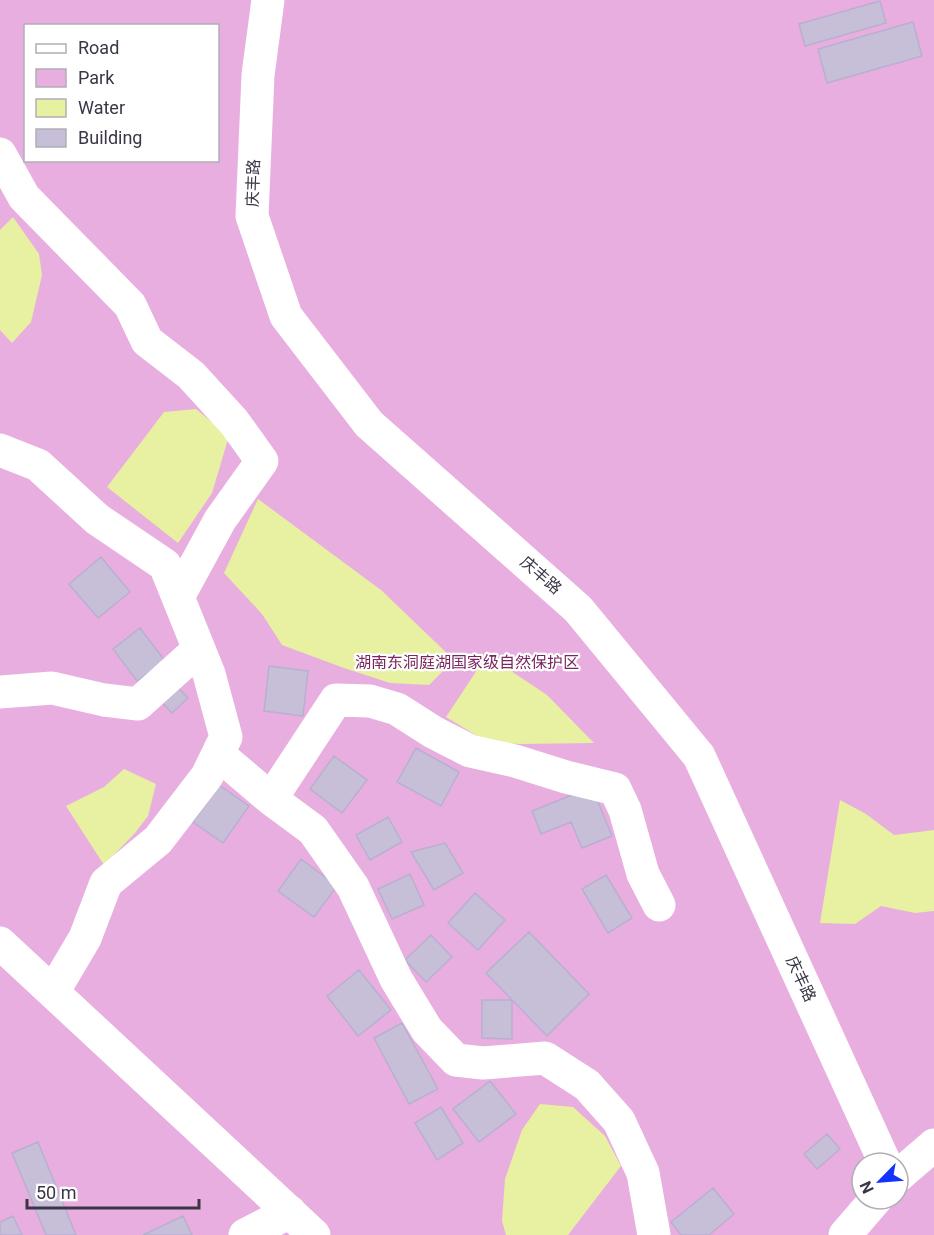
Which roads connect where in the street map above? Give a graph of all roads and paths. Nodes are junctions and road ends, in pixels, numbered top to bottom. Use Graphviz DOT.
graph roads {
  1 [pos="268,0"];
  2 [pos="0,154"];
  3 [pos="0,450"];
  4 [pos="178,597"];
  5 [pos="199,649"];
  6 [pos="0,692"];
  7 [pos="218,754"];
  8 [pos="271,799"];
  9 [pos="659,905"];
  10 [pos="0,944"];
  11 [pos="53,992"];
  12 [pos="934,1145"];
  13 [pos="880,1151"];
  14 [pos="910,1166"];
  15 [pos="866,1211"];
  16 [pos="290,1212"];
  17 [pos="245,1235"];
  18 [pos="314,1235"];
  19 [pos="654,1235"];
  20 [pos="845,1235"];
  1 -- 13 [label="street, 庆丰路"];
  2 -- 4 [label="street"];
  3 -- 4 [label="street"];
  4 -- 5 [label="street"];
  5 -- 6 [label="street"];
  5 -- 7 [label="street"];
  7 -- 8 [label="street"];
  7 -- 11 [label="street"];
  8 -- 9 [label="street"];
  8 -- 19 [label="street"];
  10 -- 11 [label="street"];
  11 -- 16 [label="street"];
  12 -- 14 [label="street"];
  15 -- 20 [label="street"];
  16 -- 17 [label="street"];
  16 -- 18 [label="street"];
}
